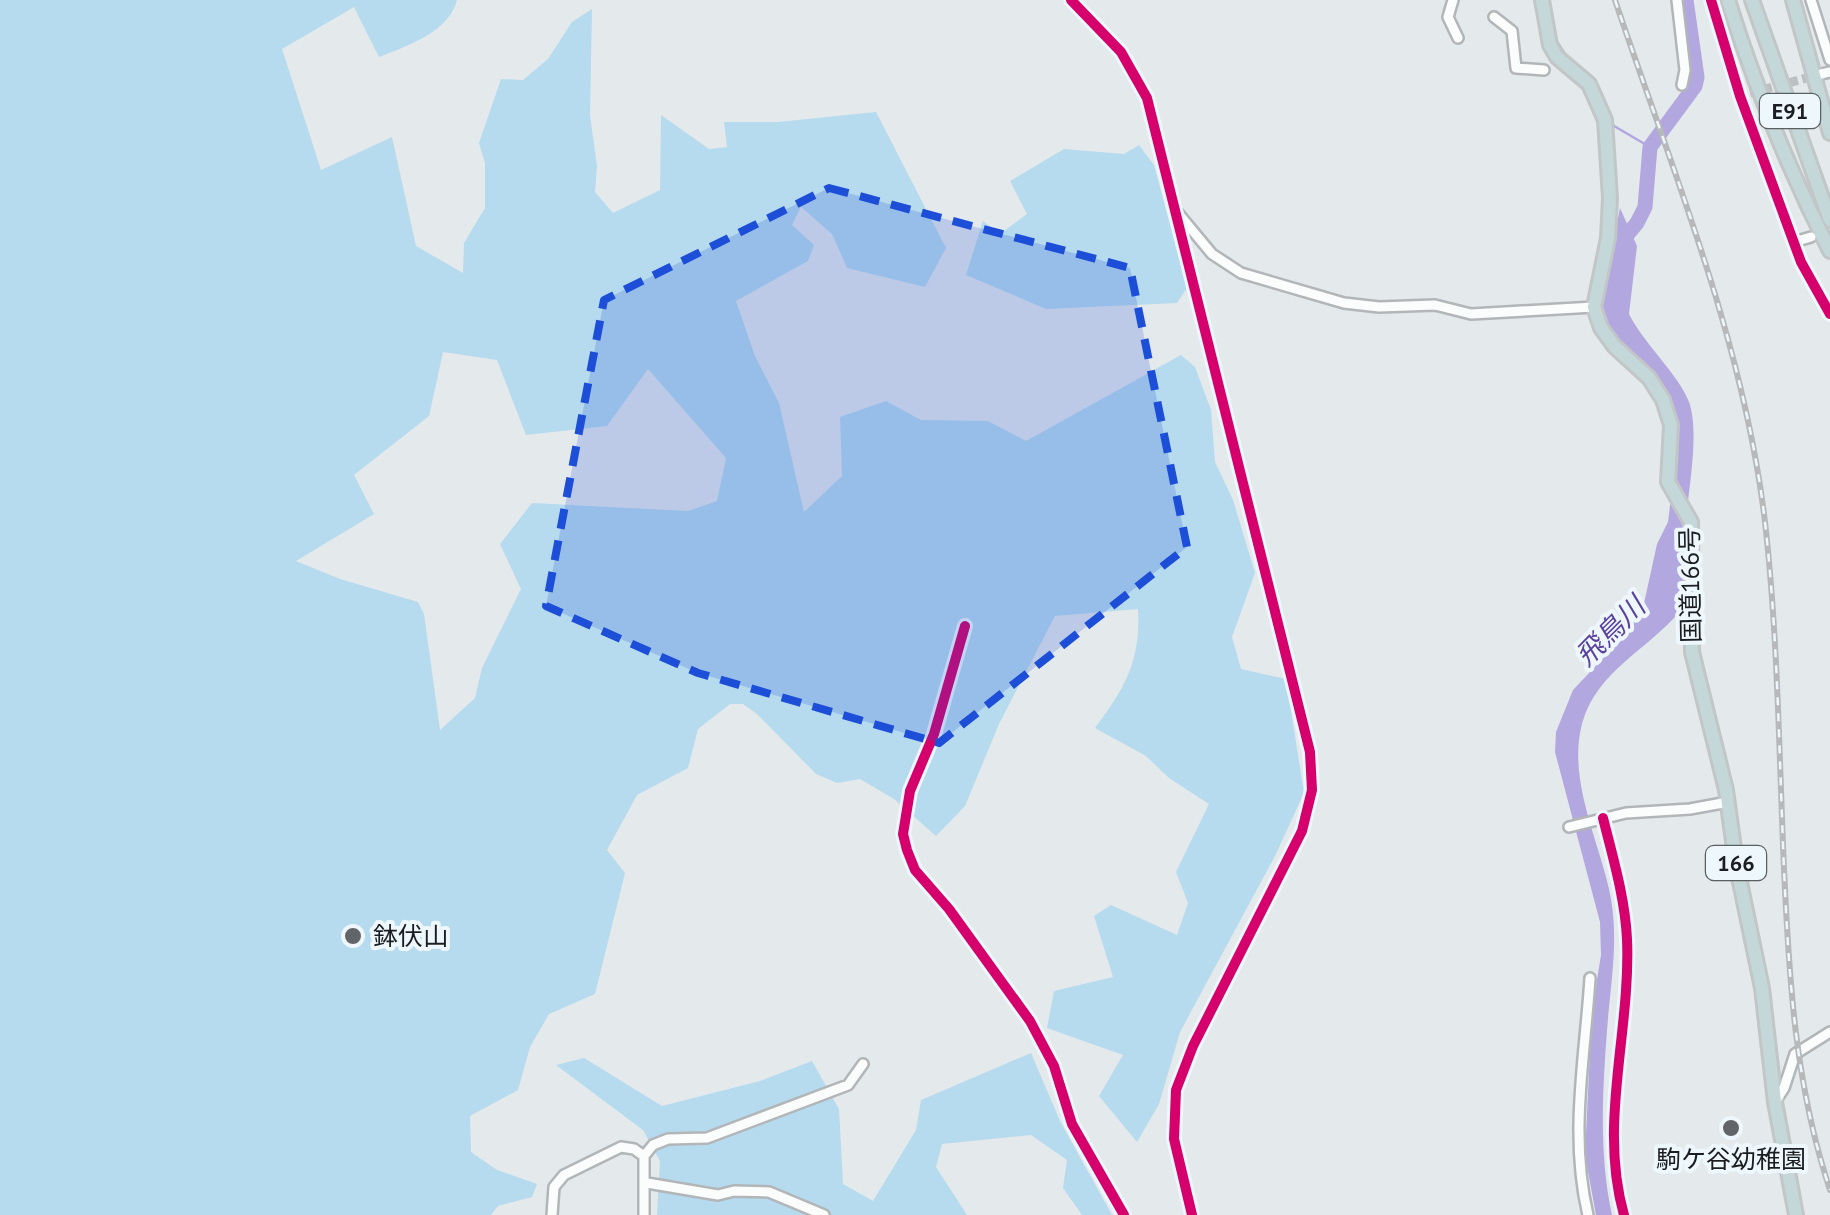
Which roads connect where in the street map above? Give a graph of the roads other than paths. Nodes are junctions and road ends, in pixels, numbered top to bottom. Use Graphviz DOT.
graph roads {
  1 [pos="1071,0"];
  2 [pos="1453,0"];
  3 [pos="1542,0"];
  4 [pos="1677,0"];
  5 [pos="1710,0"];
  6 [pos="1728,0"];
  7 [pos="1755,0"];
  8 [pos="1793,0"];
  9 [pos="1811,0"];
  10 [pos="1494,17"];
  11 [pos="1458,38"];
  12 [pos="1830,60"];
  13 [pos="1544,70"];
  14 [pos="1682,85"];
  15 [pos="1830,133"];
  16 [pos="1175,209"];
  17 [pos="1830,209"];
  18 [pos="1830,220"];
  19 [pos="1810,237"];
  20 [pos="1794,242"];
  21 [pos="1830,251"];
  22 [pos="1594,307"];
  23 [pos="1830,314"];
  24 [pos="965,626"];
  25 [pos="1728,802"];
  26 [pos="1598,820"];
  27 [pos="1572,827"];
  28 [pos="1590,978"];
  29 [pos="1830,1032"];
  30 [pos="863,1064"];
  31 [pos="1775,1102"];
  32 [pos="644,1156"];
  33 [pos="646,1183"];
  34 [pos="552,1215"];
  35 [pos="644,1215"];
  36 [pos="824,1215"];
  37 [pos="1124,1215"];
  38 [pos="1192,1215"];
  39 [pos="1588,1215"];
  40 [pos="1624,1215"];
  41 [pos="1796,1215"];
  1 -- 16 [label="street"];
  2 -- 11 [label="street"];
  3 -- 22 [label="highway"];
  4 -- 14 [label="street"];
  5 -- 20 [label="street"];
  6 -- 21 [label="highway"];
  7 -- 17 [label="highway, E91"];
  7 -- 18 [label="highway, E91"];
  8 -- 15 [label="highway"];
  9 -- 12 [label="street"];
  10 -- 13 [label="street"];
  16 -- 22 [label="street"];
  16 -- 38 [label="street"];
  19 -- 20 [label="street"];
  20 -- 23 [label="street"];
  22 -- 25 [label="highway, 国道166号 / 166"];
  24 -- 37 [label="street"];
  25 -- 26 [label="street"];
  25 -- 31 [label="highway, 国道166号 / 166"];
  26 -- 27 [label="street"];
  26 -- 40 [label="street"];
  28 -- 39 [label="street"];
  29 -- 31 [label="street"];
  30 -- 32 [label="street"];
  31 -- 41 [label="highway, 国道166号 / 166"];
  32 -- 33 [label="street"];
  32 -- 34 [label="street"];
  33 -- 35 [label="street"];
  33 -- 36 [label="street"];
}
